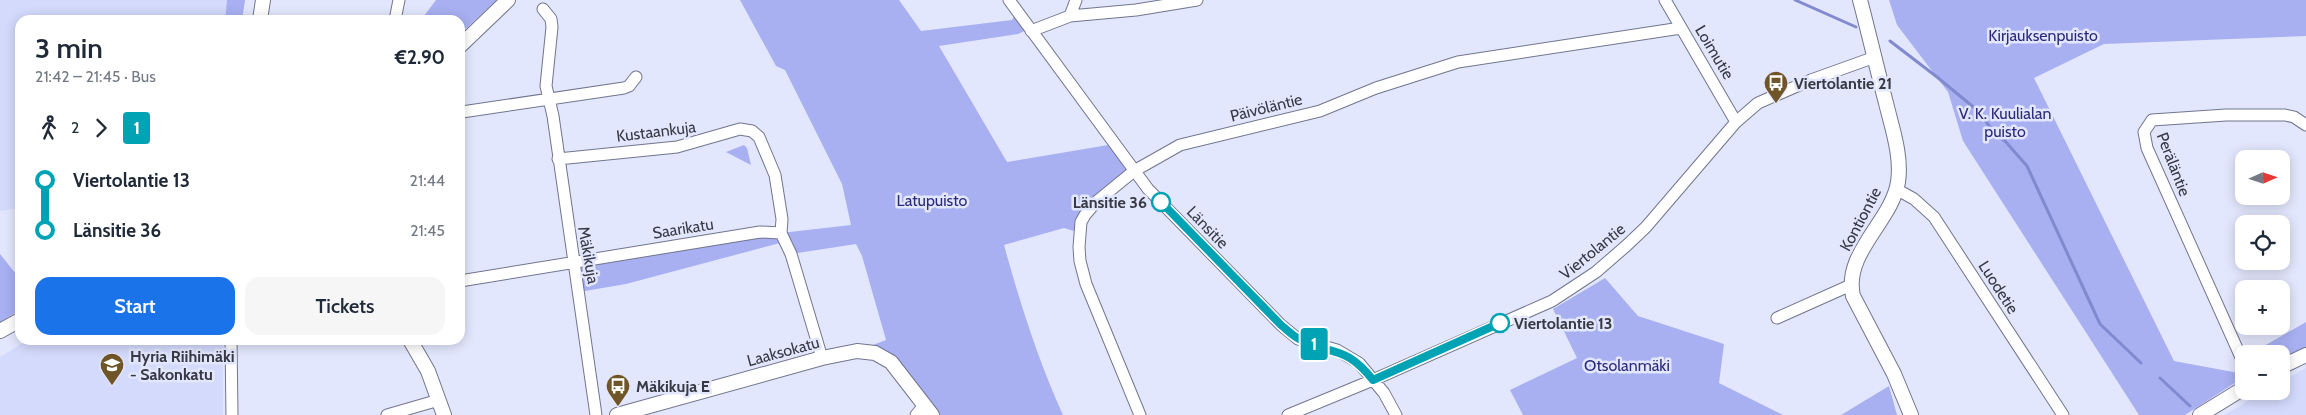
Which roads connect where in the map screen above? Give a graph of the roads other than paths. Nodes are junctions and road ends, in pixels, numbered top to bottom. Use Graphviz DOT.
graph roads {
  1 [pos="263,0"];
  2 [pos="399,0"];
  3 [pos="508,0"];
  4 [pos="1009,0"];
  5 [pos="1076,0"];
  6 [pos="1197,0"];
  7 [pos="1665,0"];
  8 [pos="1860,0"];
  9 [pos="543,9"];
  10 [pos="261,15"];
  11 [pos="397,15"];
  12 [pos="1070,16"];
  13 [pos="1681,28"];
  14 [pos="1031,31"];
  15 [pos="465,41"];
  16 [pos="1875,58"];
  17 [pos="636,77"];
  18 [pos="549,100"];
  19 [pos="465,112"];
  20 [pos="1736,122"];
  21 [pos="2306,125"];
  22 [pos="558,159"];
  23 [pos="1134,171"];
  24 [pos="1896,189"];
  25 [pos="781,233"];
  26 [pos="573,263"];
  27 [pos="465,280"];
  28 [pos="1851,285"];
  29 [pos="1777,318"];
  30 [pos="15,323"];
  31 [pos="0,331"];
  32 [pos="231,345"];
  33 [pos="413,345"];
  34 [pos="2235,345"];
  35 [pos="2306,356"];
  36 [pos="822,358"];
  37 [pos="2290,363"];
  38 [pos="1373,380"];
  39 [pos="2235,394"];
  40 [pos="439,400"];
  41 [pos="924,411"];
  42 [pos="232,415"];
  43 [pos="387,415"];
  44 [pos="444,415"];
  45 [pos="596,415"];
  46 [pos="617,415"];
  47 [pos="1140,415"];
  48 [pos="1288,415"];
  49 [pos="1396,415"];
  50 [pos="1911,415"];
  51 [pos="2063,415"];
  52 [pos="2200,415"];
  1 -- 10 [label="street"];
  2 -- 11 [label="street"];
  3 -- 15 [label="street"];
  4 -- 14 [label="street, Länsitie"];
  5 -- 12 [label="street"];
  6 -- 12 [label="street"];
  7 -- 13 [label="street, Loimutie"];
  8 -- 16 [label="street, Kontiontie"];
  9 -- 18 [label="street, Mäkikuja"];
  12 -- 14 [label="street"];
  13 -- 20 [label="street, Loimutie"];
  13 -- 23 [label="street, Päivöläntie"];
  14 -- 23 [label="street, Länsitie"];
  16 -- 20 [label="street, Viertolantie"];
  16 -- 24 [label="street, Kontiontie"];
  17 -- 18 [label="street"];
  18 -- 19 [label="street"];
  18 -- 22 [label="street, Mäkikuja"];
  20 -- 38 [label="street, Viertolantie"];
  21 -- 34 [label="street, Peräläntie"];
  22 -- 25 [label="street, Kustaankuja"];
  22 -- 26 [label="street, Mäkikuja"];
  23 -- 38 [label="street, Länsitie"];
  23 -- 47 [label="street, Päivöläntie"];
  24 -- 28 [label="street, Kontiontie"];
  24 -- 51 [label="street, Luodetie"];
  25 -- 26 [label="street, Saarikatu"];
  25 -- 36 [label="street"];
  26 -- 27 [label="street, Saarikatu"];
  26 -- 45 [label="street, Mäkikuja"];
  28 -- 29 [label="street"];
  28 -- 50 [label="street"];
  30 -- 31 [label="street"];
  32 -- 42 [label="street"];
  33 -- 40 [label="street"];
  35 -- 37 [label="street"];
  36 -- 41 [label="street, Laaksokatu"];
  36 -- 46 [label="street, Laaksokatu"];
  38 -- 48 [label="street, Viertolantie"];
  38 -- 49 [label="street, Länsitie"];
  39 -- 52 [label="street"];
  40 -- 43 [label="street"];
  40 -- 44 [label="street"];
}
